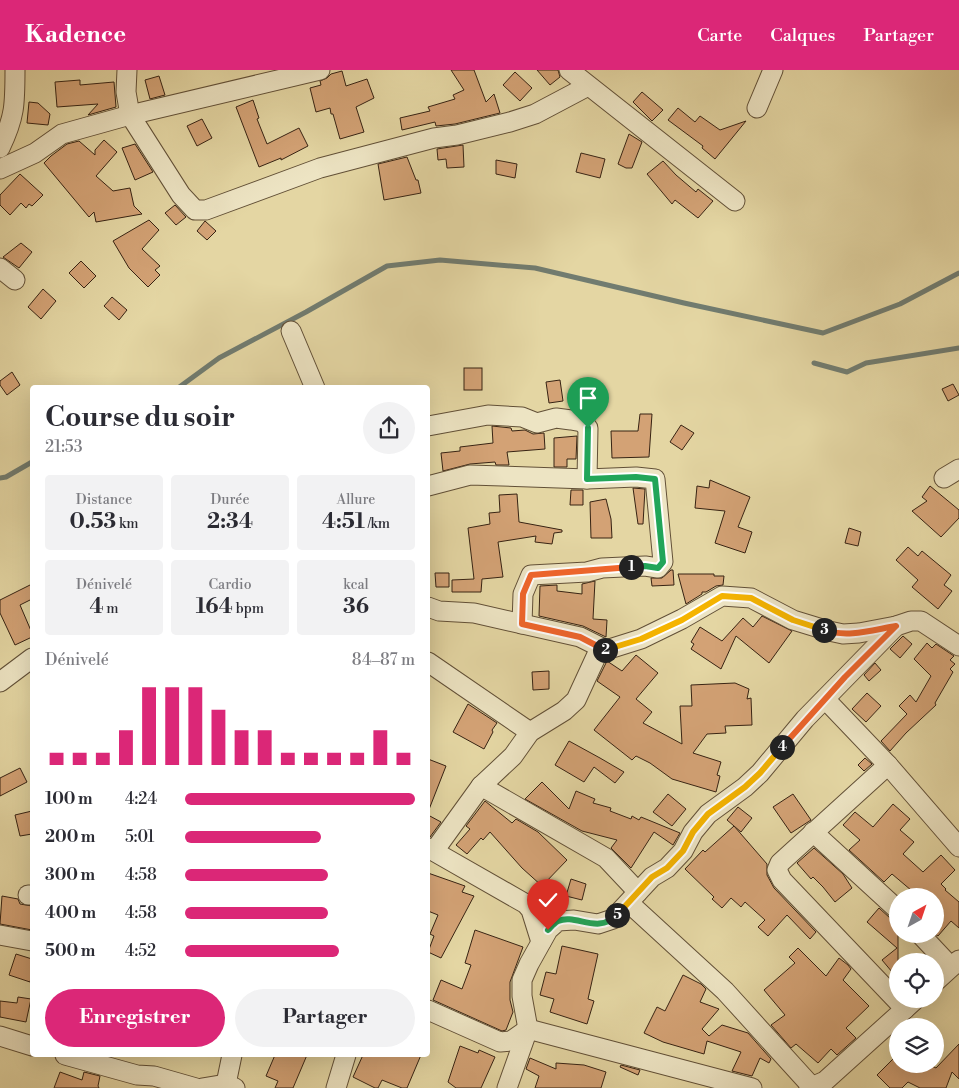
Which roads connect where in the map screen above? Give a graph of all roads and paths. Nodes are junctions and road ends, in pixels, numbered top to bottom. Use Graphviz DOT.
graph roads {
  1 [pos="15,70"];
  2 [pos="127,70"];
  3 [pos="320,70"];
  4 [pos="569,70"];
  5 [pos="773,70"];
  6 [pos="588,86"];
  7 [pos="757,108"];
  8 [pos="130,115"];
  9 [pos="0,148"];
  10 [pos="0,170"];
  11 [pos="734,201"];
  12 [pos="0,268"];
  13 [pos="15,280"];
  14 [pos="291,331"];
  15 [pos="315,385"];
  16 [pos="430,426"];
  17 [pos="587,479"];
  18 [pos="430,485"];
  19 [pos="430,608"];
  20 [pos="522,624"];
  21 [pos="896,626"];
  22 [pos="959,646"];
  23 [pos="600,648"];
  24 [pos="30,660"];
  25 [pos="430,663"];
  26 [pos="0,682"];
  27 [pos="825,699"];
  28 [pos="530,732"];
  29 [pos="888,765"];
  30 [pos="481,786"];
  31 [pos="813,832"];
  32 [pos="959,847"];
  33 [pos="431,849"];
  34 [pos="633,897"];
  35 [pos="889,902"];
  36 [pos="0,936"];
  37 [pos="30,941"];
  38 [pos="541,942"];
  39 [pos="930,943"];
  40 [pos="955,964"];
  41 [pos="944,974"];
  42 [pos="889,983"];
  43 [pos="907,1008"];
  44 [pos="430,1011"];
  45 [pos="528,1029"];
  46 [pos="0,1036"];
  47 [pos="30,1045"];
  48 [pos="72,1057"];
  49 [pos="232,1057"];
  50 [pos="345,1057"];
  51 [pos="230,1086"];
  52 [pos="196,1088"];
  53 [pos="202,1088"];
  54 [pos="336,1088"];
  55 [pos="507,1088"];
  56 [pos="752,1088"];
  57 [pos="811,1088"];
  1 -- 9 [label="street"];
  2 -- 8 [label="street"];
  3 -- 8 [label="street"];
  4 -- 6 [label="street"];
  5 -- 7 [label="street"];
  6 -- 8 [label="street"];
  6 -- 11 [label="street"];
  8 -- 10 [label="street"];
  12 -- 13 [label="street"];
  14 -- 15 [label="street"];
  16 -- 17 [label="street"];
  17 -- 18 [label="street"];
  17 -- 20 [label="street"];
  19 -- 20 [label="street"];
  20 -- 23 [label="street"];
  21 -- 22 [label="street"];
  21 -- 23 [label="street"];
  21 -- 27 [label="street"];
  23 -- 28 [label="street"];
  24 -- 26 [label="street"];
  25 -- 28 [label="street"];
  27 -- 29 [label="street"];
  27 -- 34 [label="street"];
  28 -- 30 [label="street"];
  29 -- 31 [label="street"];
  29 -- 32 [label="street"];
  30 -- 33 [label="street"];
  30 -- 34 [label="street"];
  31 -- 35 [label="street"];
  31 -- 42 [label="street"];
  33 -- 38 [label="street"];
  34 -- 38 [label="street"];
  34 -- 57 [label="street"];
  36 -- 37 [label="street"];
  38 -- 45 [label="street"];
  39 -- 40 [label="street"];
  40 -- 41 [label="street"];
  43 -- 57 [label="street"];
  44 -- 45 [label="street"];
  45 -- 55 [label="street"];
  45 -- 56 [label="street"];
  46 -- 47 [label="street"];
  48 -- 52 [label="street"];
  49 -- 51 [label="street"];
  50 -- 54 [label="street"];
  51 -- 53 [label="street"];
}
